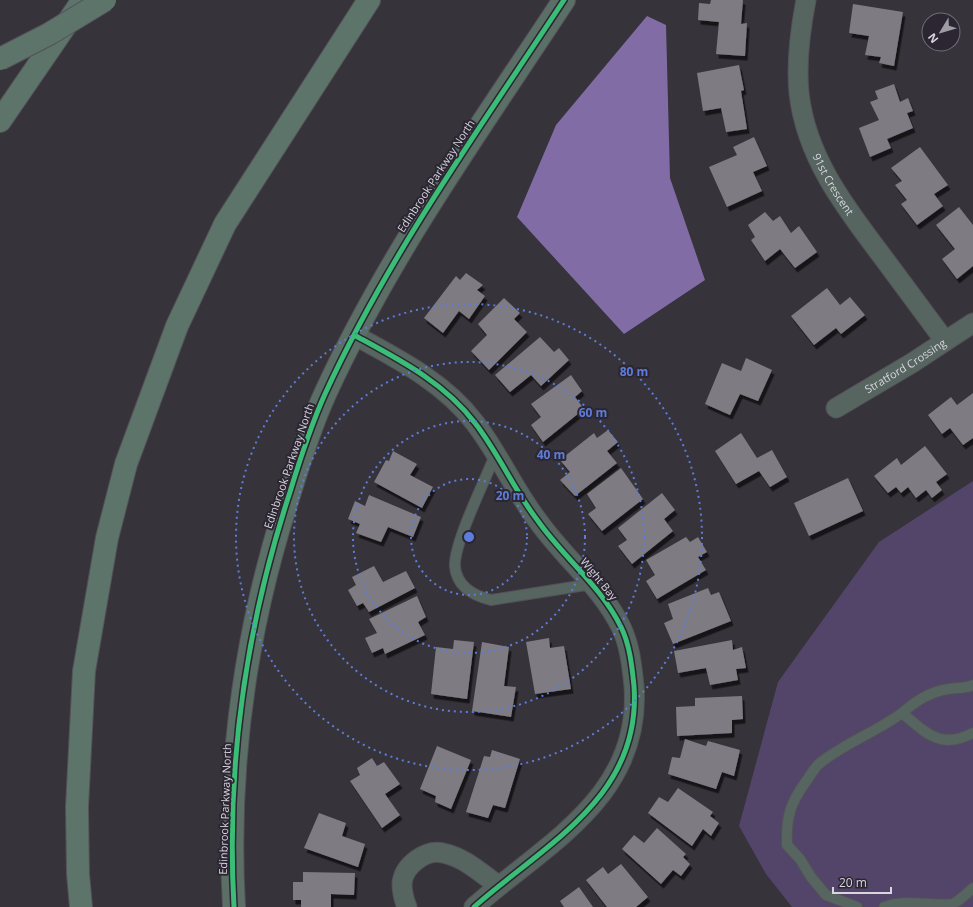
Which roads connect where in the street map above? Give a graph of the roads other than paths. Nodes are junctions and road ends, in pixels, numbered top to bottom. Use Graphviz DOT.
graph roads {
  1 [pos="83,0"];
  2 [pos="106,0"];
  3 [pos="369,0"];
  4 [pos="564,0"];
  5 [pos="806,0"];
  6 [pos="0,59"];
  7 [pos="0,121"];
  8 [pos="973,323"];
  9 [pos="354,335"];
  10 [pos="945,341"];
  11 [pos="836,408"];
  12 [pos="496,455"];
  13 [pos="592,584"];
  14 [pos="973,685"];
  15 [pos="902,713"];
  16 [pos="973,733"];
  17 [pos="499,886"];
  18 [pos="973,888"];
  19 [pos="81,907"];
  20 [pos="234,907"];
  21 [pos="407,907"];
  22 [pos="474,907"];
  23 [pos="857,907"];
  24 [pos="884,907"];
  1 -- 7 [label="highway"];
  2 -- 6 [label="highway, bridge"];
  3 -- 19 [label="highway"];
  4 -- 9 [label="street, Edinbrook Parkway North"];
  5 -- 10 [label="street, 91st Crescent"];
  8 -- 10 [label="street, Stratford Crossing"];
  9 -- 12 [label="street, Wight Bay"];
  9 -- 20 [label="street, Edinbrook Parkway North"];
  10 -- 11 [label="street, Stratford Crossing"];
  12 -- 13 [label="street, Wight Bay"];
  12 -- 13 [label="lane"];
  13 -- 17 [label="street, Wight Bay"];
  14 -- 15 [label="lane"];
  15 -- 16 [label="lane"];
  15 -- 23 [label="lane"];
  17 -- 21 [label="street"];
  17 -- 22 [label="street, Wight Bay"];
  18 -- 24 [label="lane"];
}
